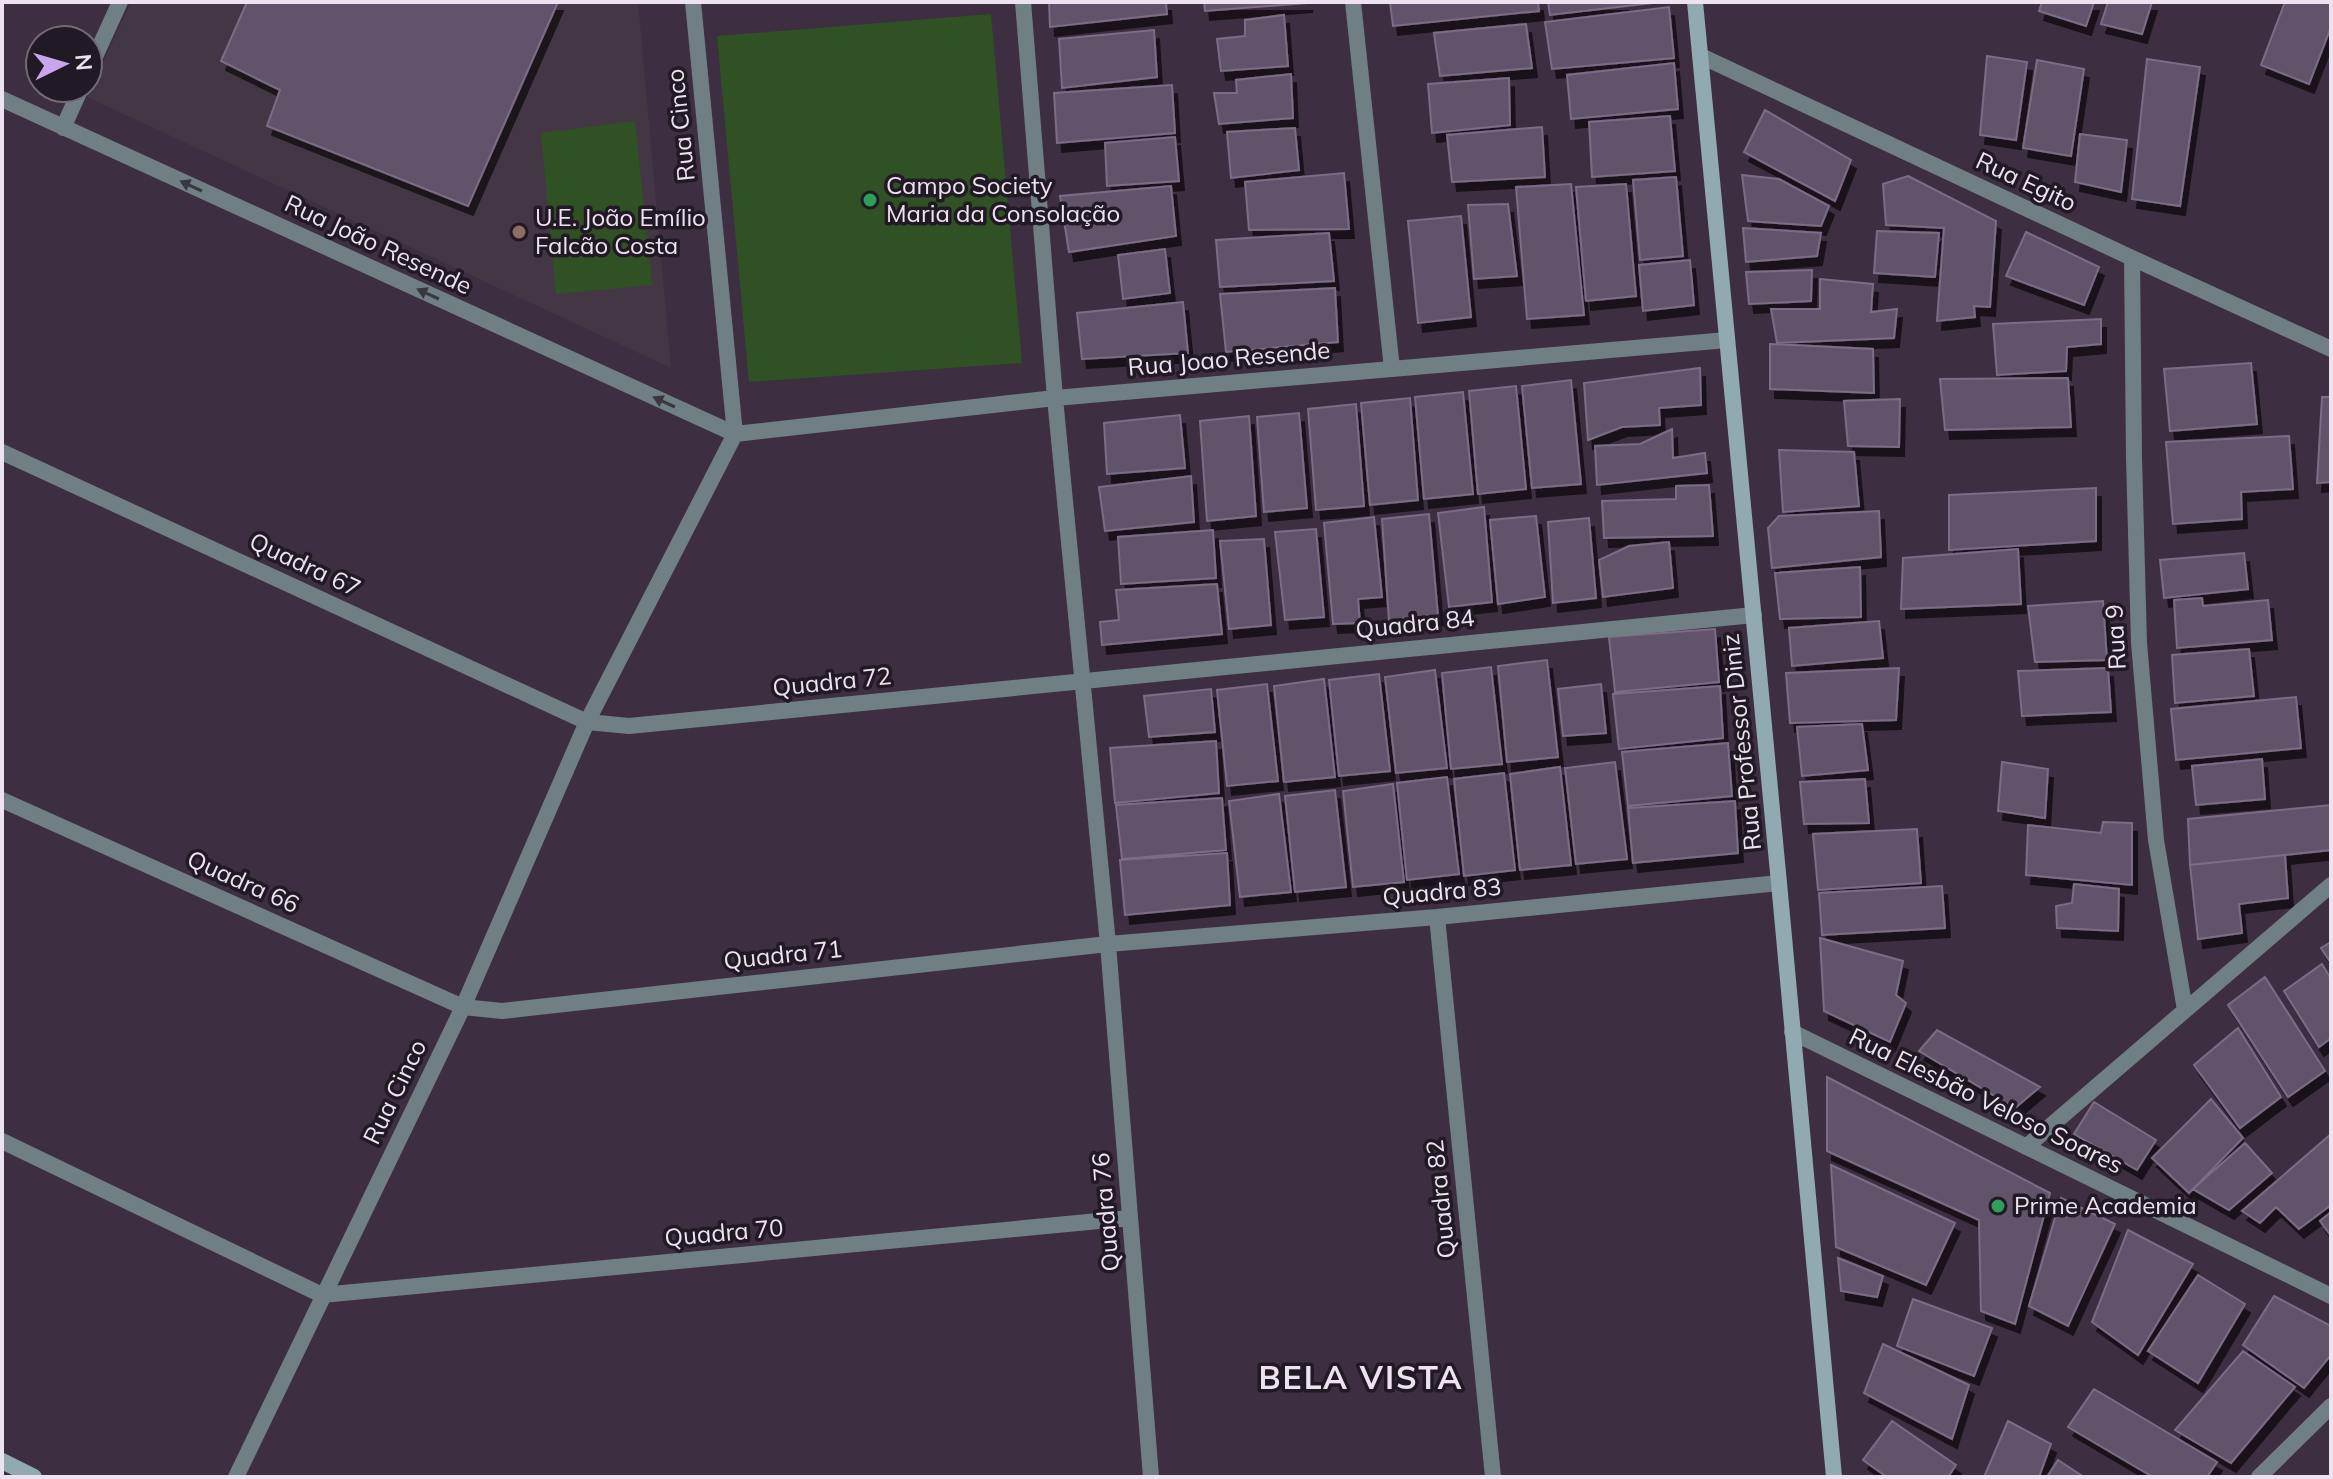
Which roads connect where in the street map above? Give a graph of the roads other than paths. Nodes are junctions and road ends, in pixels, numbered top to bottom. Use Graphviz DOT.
graph roads {
  1 [pos="120,2"];
  2 [pos="693,2"];
  3 [pos="1023,2"];
  4 [pos="1353,2"];
  5 [pos="1695,2"];
  6 [pos="104,37"];
  7 [pos="1701,56"];
  8 [pos="2,99"];
  9 [pos="74,104"];
  10 [pos="63,128"];
  11 [pos="2132,258"];
  12 [pos="1727,340"];
  13 [pos="2331,349"];
  14 [pos="1392,369"];
  15 [pos="1055,398"];
  16 [pos="735,434"];
  17 [pos="2,452"];
  18 [pos="1754,615"];
  19 [pos="1081,682"];
  20 [pos="587,722"];
  21 [pos="2,800"];
  22 [pos="1779,883"];
  23 [pos="2331,885"];
  24 [pos="1437,917"];
  25 [pos="1108,944"];
  26 [pos="463,1007"];
  27 [pos="2185,1010"];
  28 [pos="1792,1032"];
  29 [pos="2,1141"];
  30 [pos="2026,1147"];
  31 [pos="1130,1218"];
  32 [pos="322,1295"];
  33 [pos="2331,1296"];
  34 [pos="2331,1406"];
  35 [pos="2,1461"];
  36 [pos="34,1477"];
  37 [pos="236,1477"];
  38 [pos="1151,1477"];
  39 [pos="1493,1477"];
  40 [pos="1834,1477"];
  41 [pos="2259,1477"];
  1 -- 6 [label="street"];
  2 -- 16 [label="street, Rua Cinco"];
  3 -- 15 [label="street, Quadra 76"];
  4 -- 14 [label="street"];
  5 -- 7 [label="street, Rua Professor Diniz"];
  7 -- 11 [label="street, Rua Egito"];
  7 -- 12 [label="street, Rua Professor Diniz"];
  8 -- 10 [label="street, Rua João Resende"];
  9 -- 10 [label="street"];
  16 -- 10 [label="street, Rua João Resende, one-way"];
  11 -- 13 [label="street, Rua Egito"];
  11 -- 27 [label="street, Rua 9"];
  12 -- 14 [label="street, Rua Joao Resende"];
  12 -- 18 [label="street, Rua Professor Diniz"];
  14 -- 15 [label="street, Rua Joao Resende"];
  15 -- 16 [label="street, Rua Joao Resende"];
  15 -- 19 [label="street, Quadra 76"];
  16 -- 20 [label="street, Rua Cinco"];
  17 -- 20 [label="street, Quadra 67"];
  18 -- 19 [label="street, Quadra 84"];
  18 -- 22 [label="street, Rua Professor Diniz"];
  19 -- 20 [label="street, Quadra 72"];
  19 -- 25 [label="street, Quadra 76"];
  20 -- 26 [label="street, Rua Cinco"];
  21 -- 26 [label="street, Quadra 66"];
  22 -- 24 [label="street, Quadra 83"];
  22 -- 28 [label="street, Rua Professor Diniz"];
  23 -- 27 [label="street"];
  24 -- 25 [label="street, Quadra 83"];
  24 -- 39 [label="street, Quadra 82"];
  25 -- 26 [label="street, Quadra 71"];
  25 -- 31 [label="street, Quadra 76"];
  26 -- 32 [label="street, Rua Cinco"];
  27 -- 30 [label="street"];
  28 -- 30 [label="street, Rua Elesbão Veloso Soares"];
  28 -- 40 [label="street, Rua Professor Diniz"];
  29 -- 32 [label="street"];
  30 -- 33 [label="street, Rua Elesbão Veloso Soares"];
  31 -- 32 [label="street, Quadra 70"];
  31 -- 38 [label="street, Quadra 76"];
  32 -- 37 [label="street, Rua Cinco"];
  34 -- 41 [label="street"];
  35 -- 36 [label="street"];
}
